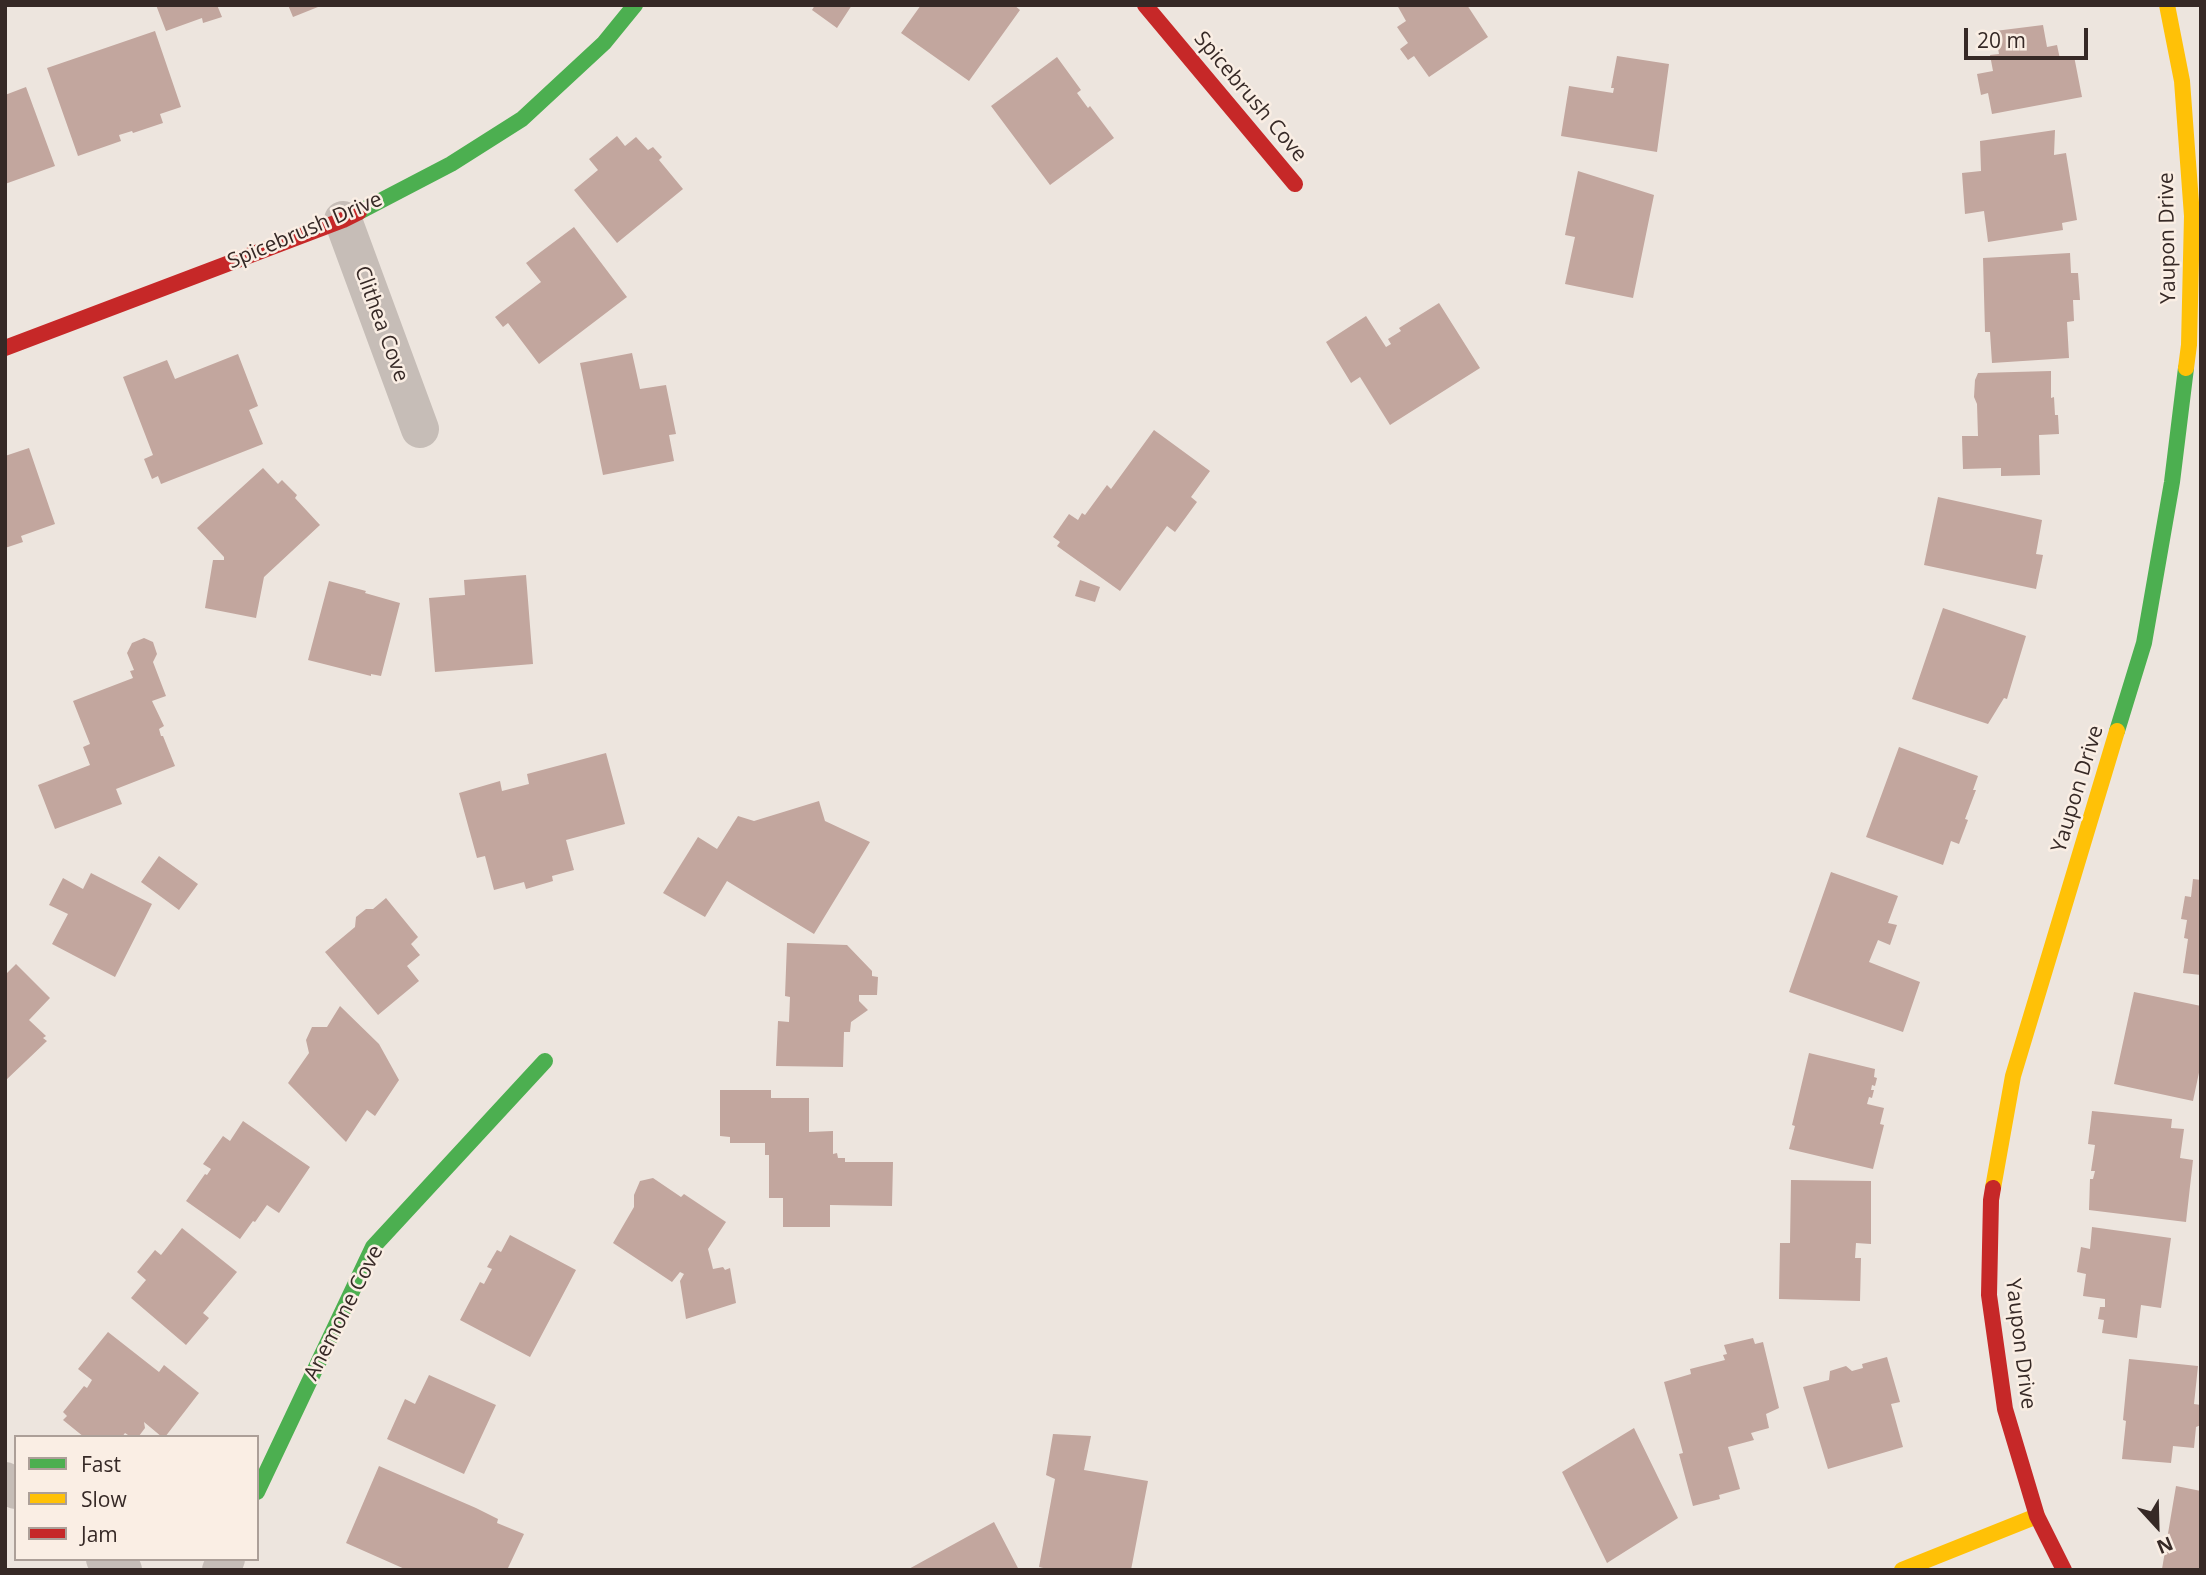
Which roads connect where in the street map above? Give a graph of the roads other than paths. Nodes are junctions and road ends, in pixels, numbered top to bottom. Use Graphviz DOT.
graph roads {
  1 [pos="635,5"];
  2 [pos="1145,5"];
  3 [pos="2167,5"];
  4 [pos="1296,184"];
  5 [pos="343,220"];
  6 [pos="5,348"];
  7 [pos="420,429"];
  8 [pos="545,1061"];
  9 [pos="259,1488"];
  10 [pos="2037,1516"];
  11 [pos="1902,1570"];
  12 [pos="2064,1570"];
  1 -- 5 [label="street, Spicebrush Drive"];
  2 -- 4 [label="street, Spicebrush Cove"];
  3 -- 10 [label="street, Yaupon Drive"];
  5 -- 6 [label="street, Spicebrush Drive"];
  5 -- 7 [label="street, Clithea Cove"];
  8 -- 9 [label="street, Anemone Cove"];
  10 -- 11 [label="street"];
  10 -- 12 [label="street, Yaupon Drive"];
}
